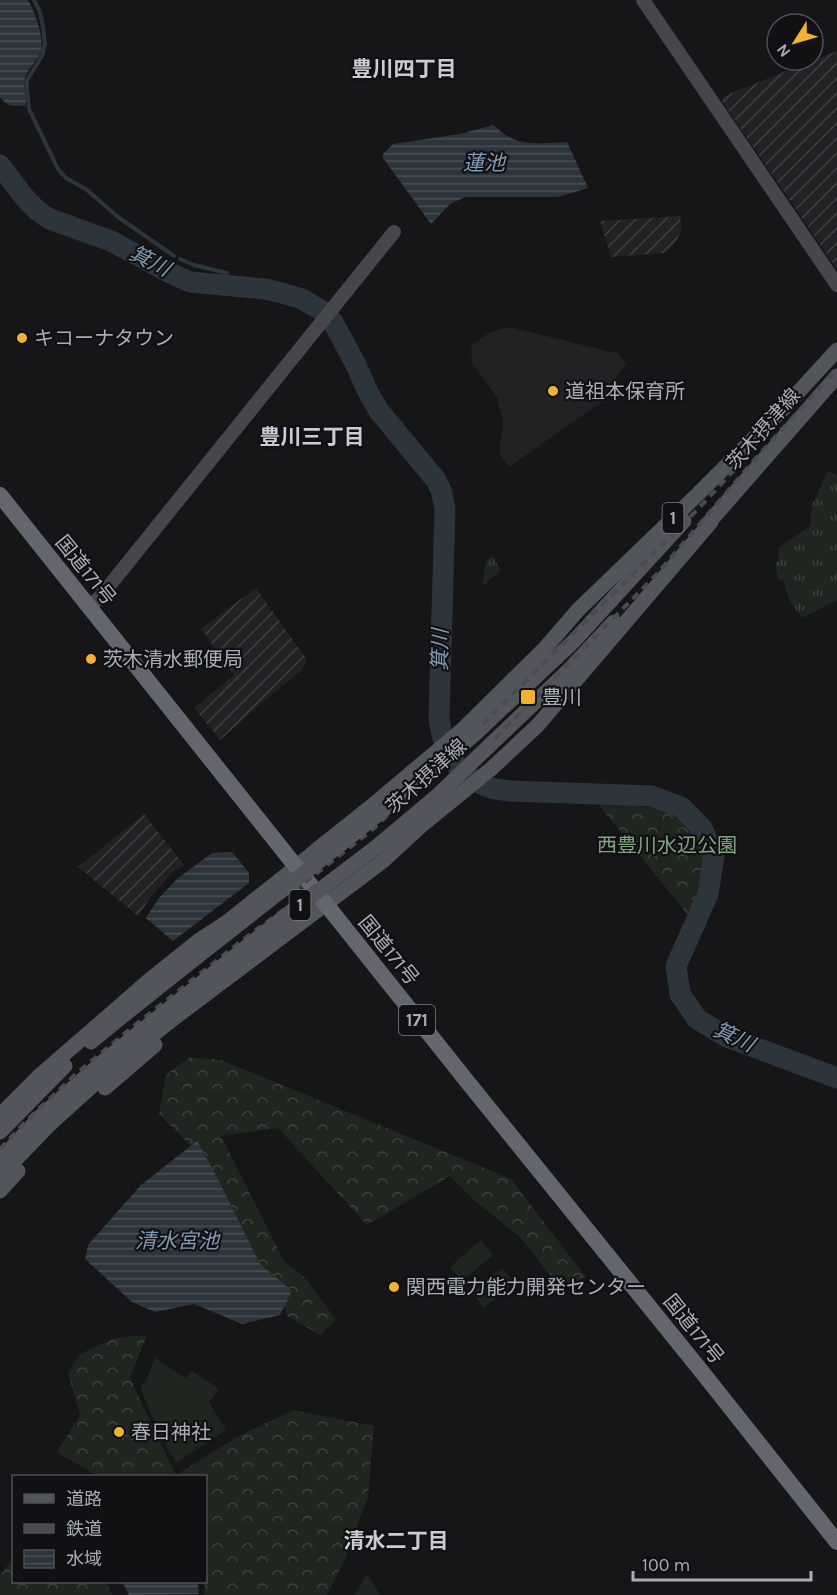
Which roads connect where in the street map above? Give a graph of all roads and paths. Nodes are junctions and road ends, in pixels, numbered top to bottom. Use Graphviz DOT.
graph roads {
  1 [pos="643,0"];
  2 [pos="394,232"];
  3 [pos="837,285"];
  4 [pos="837,350"];
  5 [pos="837,376"];
  6 [pos="0,495"];
  7 [pos="711,522"];
  8 [pos="89,607"];
  9 [pos="469,731"];
  10 [pos="297,867"];
  11 [pos="325,904"];
  12 [pos="153,977"];
  13 [pos="183,1011"];
  14 [pos="0,1102"];
  15 [pos="0,1115"];
  16 [pos="0,1132"];
  17 [pos="0,1160"];
  18 [pos="0,1176"];
  19 [pos="0,1191"];
  20 [pos="837,1542"];
  1 -- 3 [label="street"];
  2 -- 8 [label="street"];
  4 -- 9 [label="main road, 茨木摂津線 / 1"];
  5 -- 7 [label="main road, 茨木摂津線 / 1"];
  6 -- 8 [label="highway, 国道171号 / 171"];
  7 -- 11 [label="main road, 1"];
  7 -- 17 [label="main road, 茨木摂津線 / 1, bridge"];
  8 -- 10 [label="highway, 国道171号 / 171"];
  9 -- 10 [label="main road, 1"];
  9 -- 16 [label="main road, 茨木摂津線 / 1, bridge"];
  10 -- 11 [label="highway, 国道171号 / 171"];
  10 -- 12 [label="main road, 1"];
  11 -- 13 [label="main road, 1"];
  11 -- 20 [label="highway, 国道171号 / 171"];
  12 -- 14 [label="main road, 1"];
  12 -- 15 [label="main road"];
  13 -- 18 [label="main road, 1"];
  13 -- 19 [label="main road, 1"];
}
